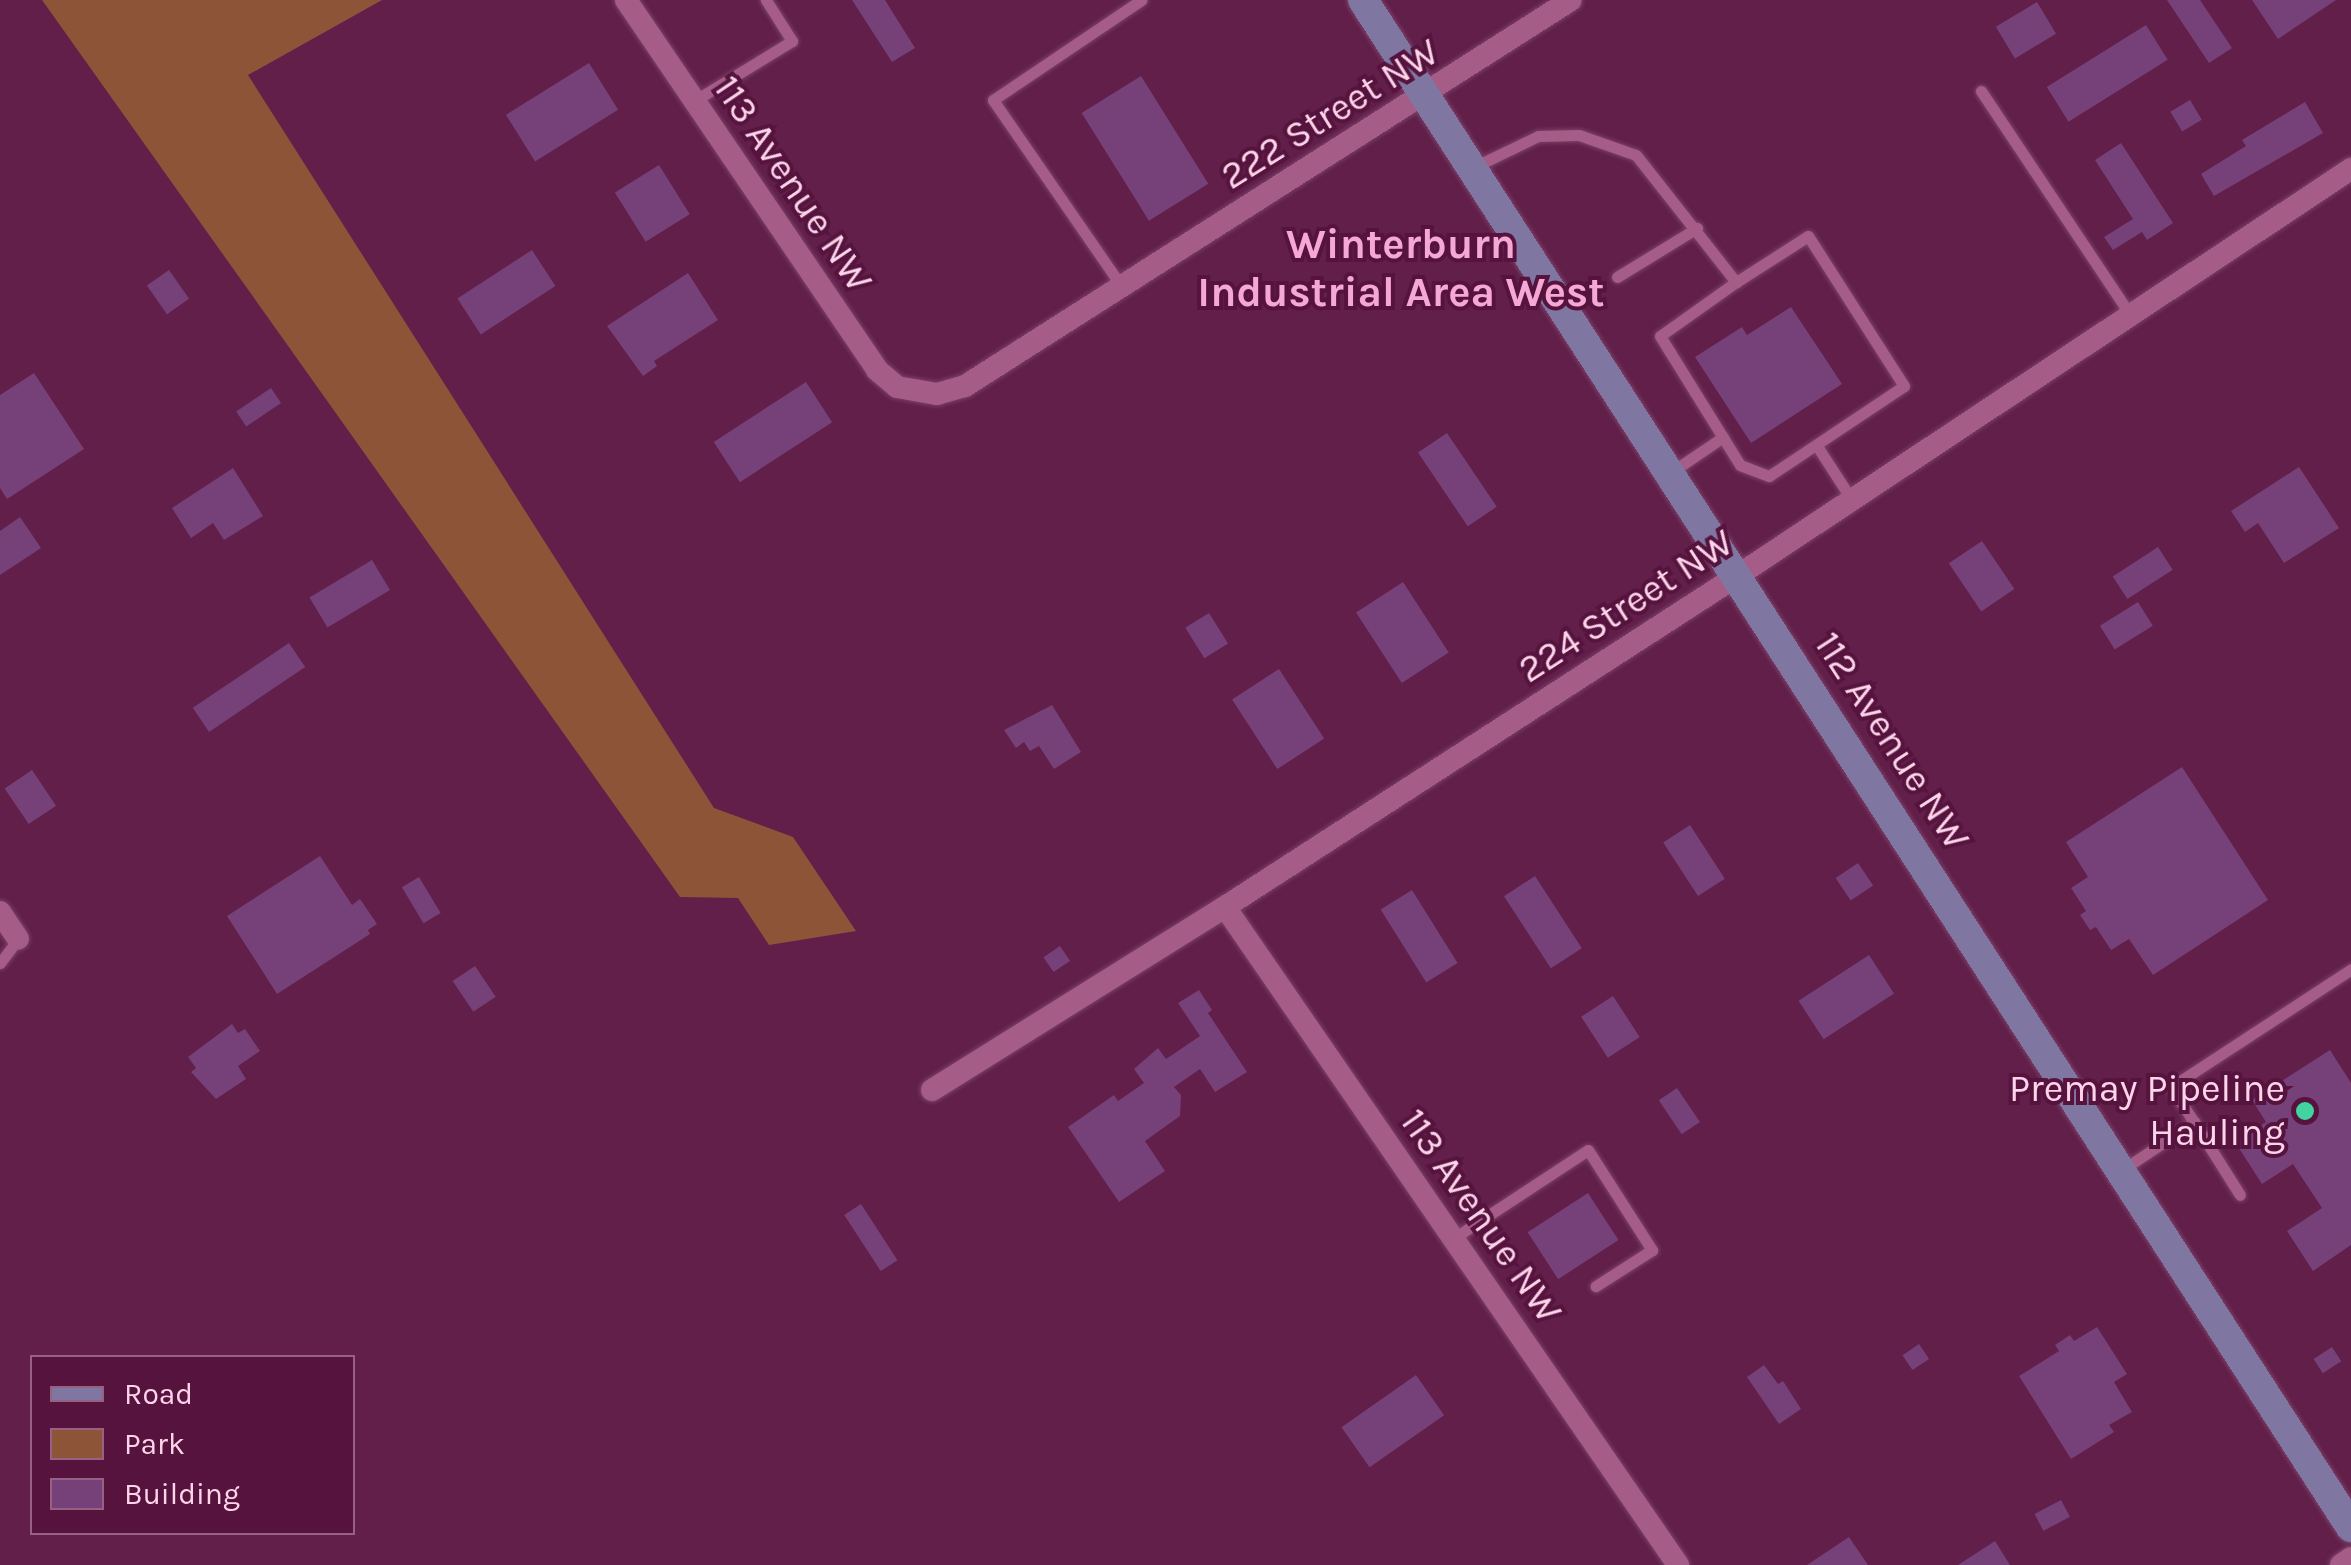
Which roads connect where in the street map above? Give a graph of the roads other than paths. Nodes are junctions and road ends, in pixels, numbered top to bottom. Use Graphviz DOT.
graph roads {
  1 [pos="626,0"];
  2 [pos="766,0"];
  3 [pos="1141,0"];
  4 [pos="1362,0"];
  5 [pos="1571,0"];
  6 [pos="1981,91"];
  7 [pos="1424,96"];
  8 [pos="694,100"];
  9 [pos="1470,168"];
  10 [pos="2351,168"];
  11 [pos="1697,228"];
  12 [pos="1617,277"];
  13 [pos="1736,282"];
  14 [pos="1122,287"];
  15 [pos="2131,316"];
  16 [pos="915,393"];
  17 [pos="1723,437"];
  18 [pos="1817,446"];
  19 [pos="1670,472"];
  20 [pos="1852,500"];
  21 [pos="1737,576"];
  22 [pos="1226,907"];
  23 [pos="0,912"];
  24 [pos="18,940"];
  25 [pos="0,963"];
  26 [pos="2351,968"];
  27 [pos="932,1090"];
  28 [pos="2194,1122"];
  29 [pos="2122,1170"];
  30 [pos="2240,1196"];
  31 [pos="1454,1238"];
  32 [pos="1596,1286"];
  33 [pos="2351,1527"];
  34 [pos="2351,1558"];
  35 [pos="1678,1565"];
  36 [pos="2341,1565"];
  1 -- 8 [label="street, 113 Avenue NW"];
  2 -- 8 [label="lane"];
  3 -- 14 [label="lane"];
  4 -- 7 [label="street, 112 Avenue NW"];
  5 -- 7 [label="street, 222 Street NW"];
  6 -- 15 [label="lane"];
  7 -- 9 [label="street, 112 Avenue NW"];
  7 -- 14 [label="street, 222 Street NW"];
  8 -- 16 [label="street, 113 Avenue NW"];
  9 -- 11 [label="lane"];
  9 -- 19 [label="street, 112 Avenue NW"];
  10 -- 15 [label="street, 224 Street NW"];
  11 -- 12 [label="lane"];
  11 -- 13 [label="lane"];
  13 -- 17 [label="lane"];
  13 -- 18 [label="lane"];
  14 -- 16 [label="street, 222 Street NW"];
  15 -- 20 [label="street, 224 Street NW"];
  17 -- 18 [label="lane"];
  17 -- 19 [label="lane"];
  18 -- 20 [label="lane"];
  19 -- 21 [label="street, 112 Avenue NW"];
  20 -- 21 [label="street, 224 Street NW"];
  21 -- 22 [label="street, 224 Street NW"];
  21 -- 29 [label="street, 112 Avenue NW"];
  22 -- 27 [label="street, 224 Street NW"];
  22 -- 31 [label="street, 113 Avenue NW"];
  23 -- 24 [label="street"];
  24 -- 25 [label="lane"];
  26 -- 28 [label="lane"];
  28 -- 29 [label="lane"];
  28 -- 30 [label="lane"];
  29 -- 33 [label="street, 112 Avenue NW"];
  31 -- 32 [label="lane"];
  31 -- 35 [label="street, 113 Avenue NW"];
  34 -- 36 [label="street"];
}
